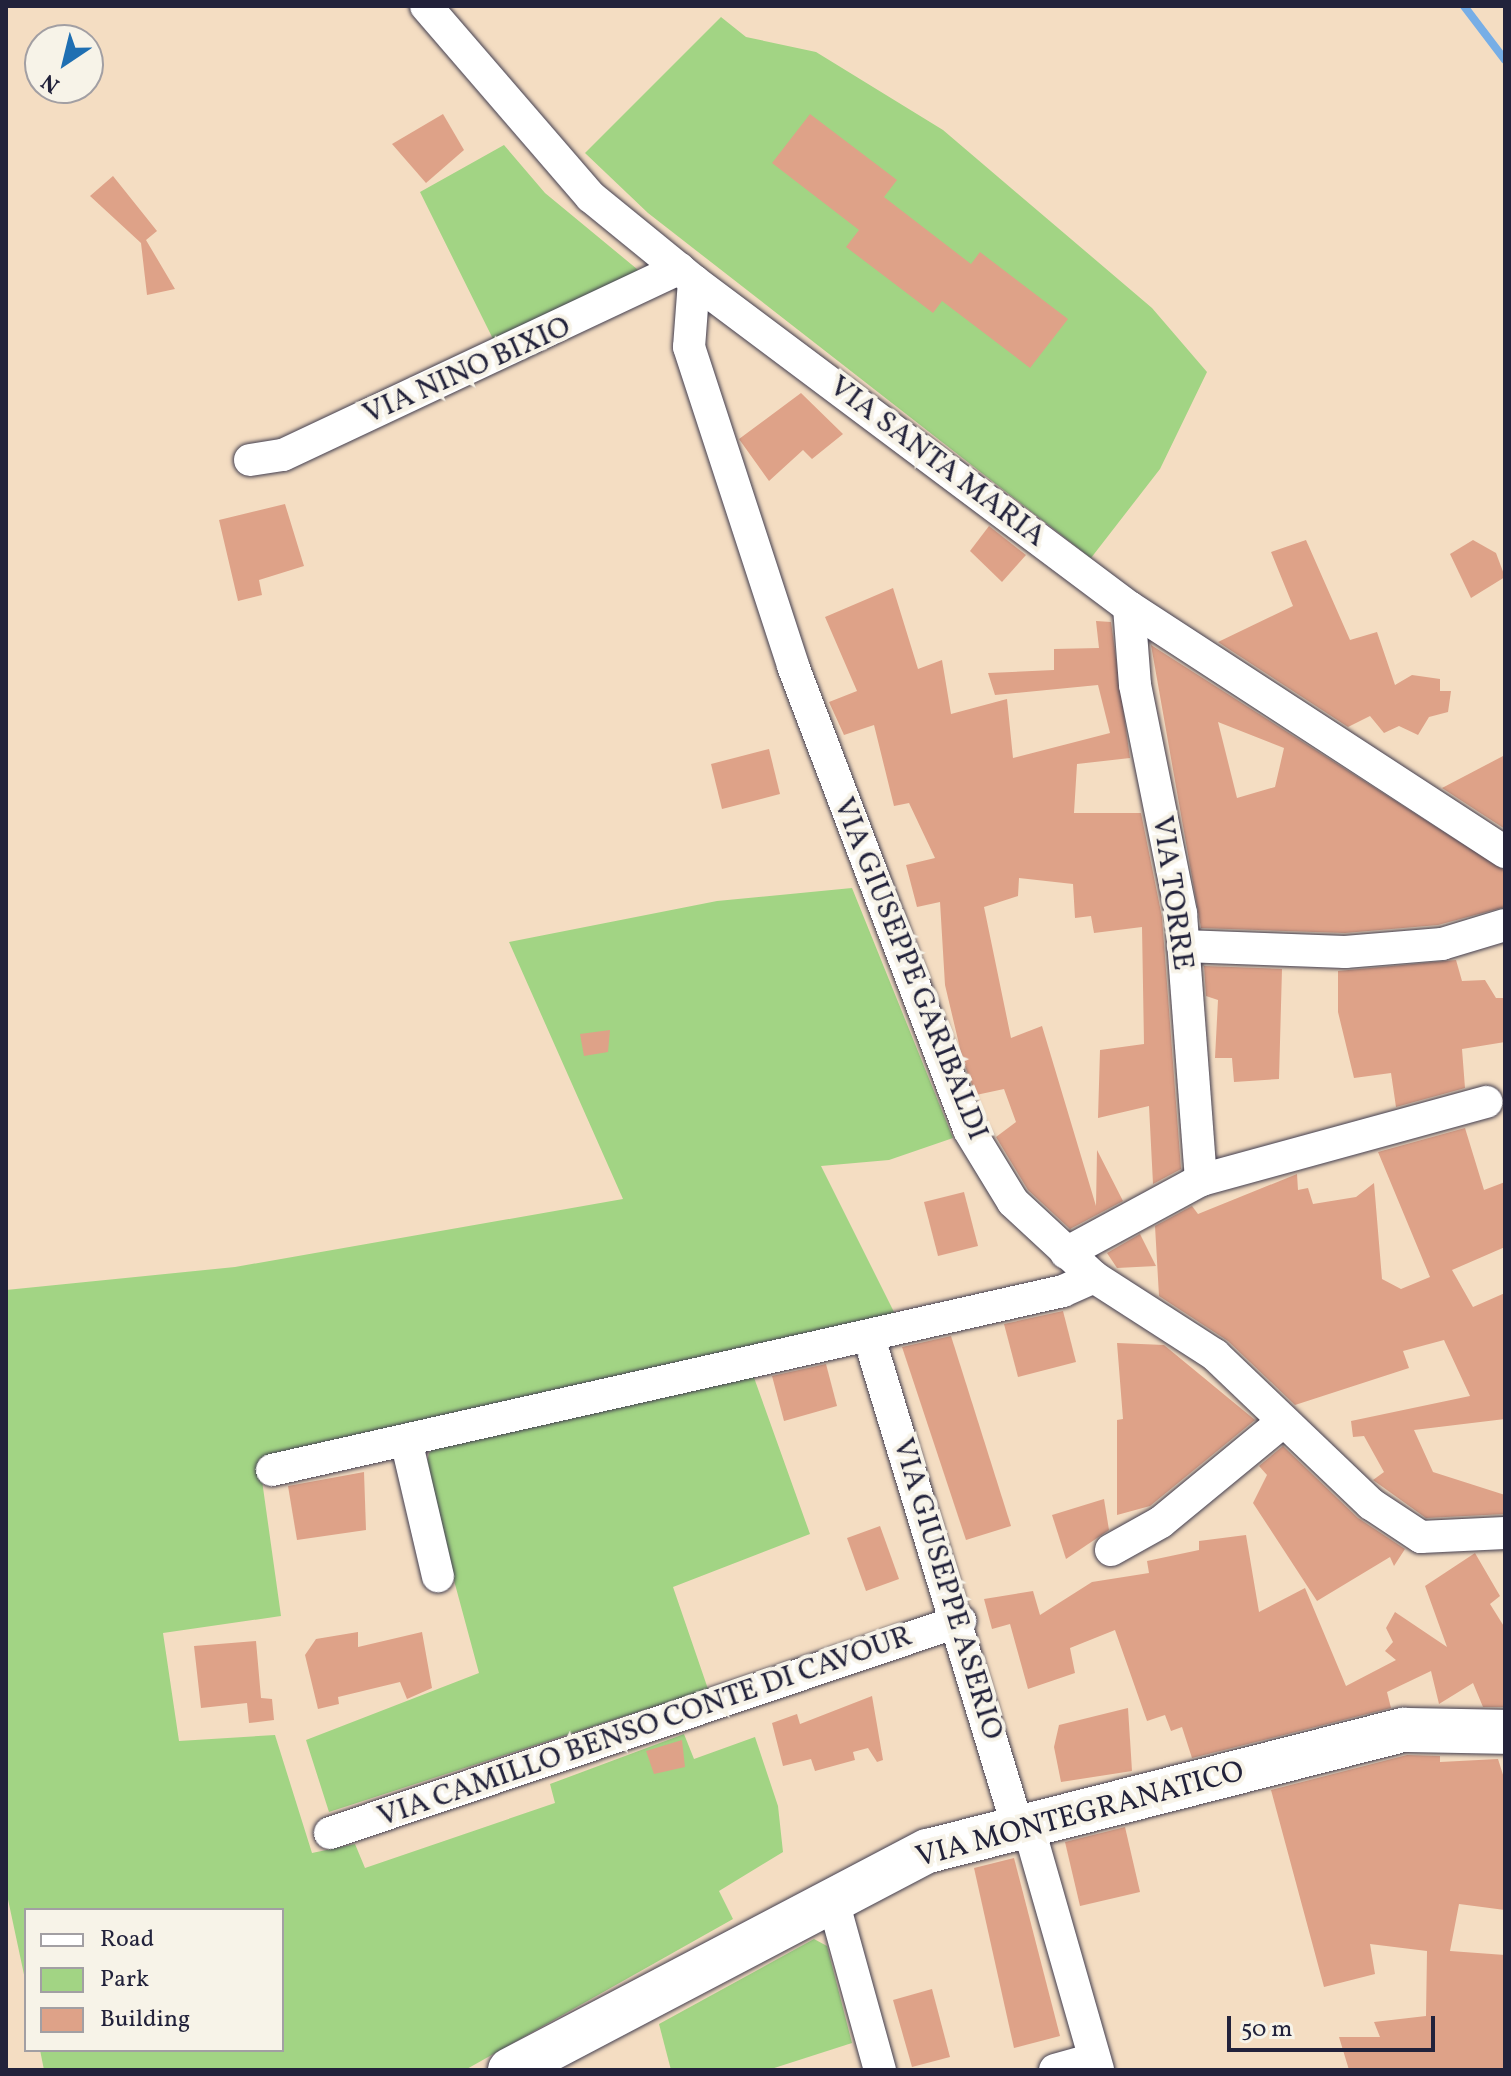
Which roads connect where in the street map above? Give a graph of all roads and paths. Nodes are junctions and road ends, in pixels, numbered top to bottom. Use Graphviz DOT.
graph roads {
  1 [pos="426,6"];
  2 [pos="686,275"];
  3 [pos="250,460"];
  4 [pos="1129,607"];
  5 [pos="1505,852"];
  6 [pos="1505,925"];
  7 [pos="1183,946"];
  8 [pos="1487,1102"];
  9 [pos="1201,1180"];
  10 [pos="1066,1253"];
  11 [pos="1094,1277"];
  12 [pos="874,1354"];
  13 [pos="1280,1424"];
  14 [pos="406,1440"];
  15 [pos="272,1470"];
  16 [pos="1505,1533"];
  17 [pos="1111,1550"];
  18 [pos="438,1576"];
  19 [pos="960,1621"];
  20 [pos="1505,1732"];
  21 [pos="1022,1824"];
  22 [pos="330,1833"];
  23 [pos="832,1897"];
  24 [pos="1096,2065"];
  25 [pos="510,2070"];
  26 [pos="880,2070"];
  27 [pos="1055,2070"];
  1 -- 2 [label="street, VIA SANTA MARIA"];
  2 -- 3 [label="street, VIA NINO BIXIO"];
  2 -- 4 [label="street, VIA SANTA MARIA"];
  2 -- 10 [label="street, VIA GIUSEPPE GARIBALDI"];
  4 -- 5 [label="street, VIA SANTA MARIA"];
  4 -- 7 [label="street, VIA TORRE"];
  6 -- 7 [label="street"];
  7 -- 9 [label="street, VIA TORRE"];
  8 -- 9 [label="street"];
  9 -- 10 [label="street"];
  10 -- 11 [label="street, VIA GIUSEPPE GARIBALDI"];
  11 -- 13 [label="street, VIA GIUSEPPE GARIBALDI"];
  11 -- 14 [label="street"];
  12 -- 19 [label="street, VIA GIUSEPPE ASERIO"];
  13 -- 16 [label="street, VIA GIUSEPPE GARIBALDI"];
  13 -- 17 [label="street"];
  14 -- 15 [label="street"];
  14 -- 18 [label="street"];
  19 -- 21 [label="street, VIA GIUSEPPE ASERIO"];
  19 -- 22 [label="street, VIA CAMILLO BENSO CONTE DI CAVOUR"];
  20 -- 21 [label="street, VIA MONTEGRANATICO"];
  21 -- 23 [label="street, VIA MONTEGRANATICO"];
  21 -- 24 [label="street, VIA GIUSEPPE ASERIO"];
  23 -- 25 [label="street, VIA MONTEGRANATICO"];
  23 -- 26 [label="street"];
  24 -- 27 [label="street"];
}
